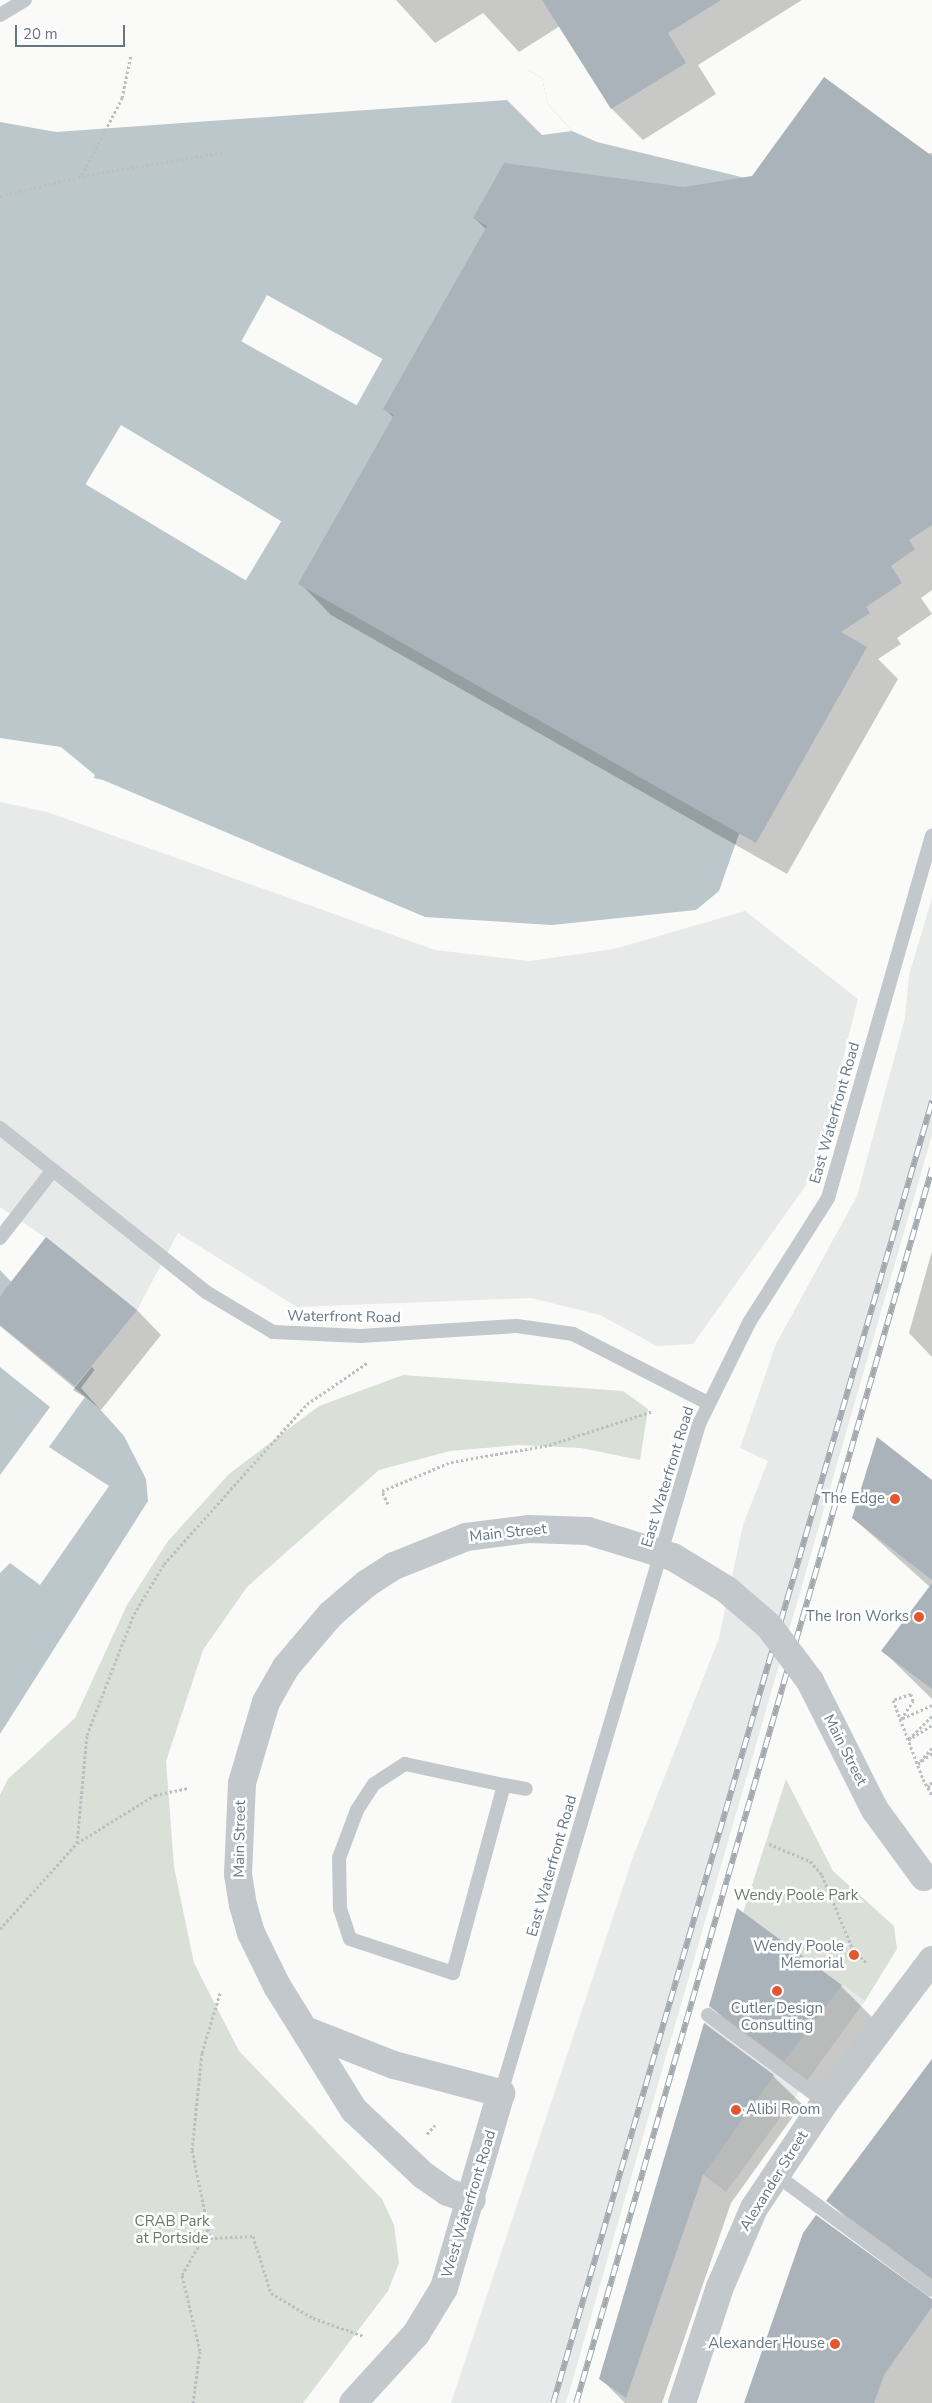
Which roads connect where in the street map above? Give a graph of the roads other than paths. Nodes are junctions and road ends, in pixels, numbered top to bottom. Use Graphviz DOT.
graph roads {
  1 [pos="25,0"];
  2 [pos="0,16"];
  3 [pos="932,836"];
  4 [pos="0,1128"];
  5 [pos="53,1170"];
  6 [pos="0,1238"];
  7 [pos="708,1403"];
  8 [pos="504,1785"];
  9 [pos="526,1790"];
  10 [pos="928,1881"];
  11 [pos="932,1960"];
  12 [pos="708,2015"];
  13 [pos="305,2030"];
  14 [pos="502,2093"];
  15 [pos="825,2102"];
  16 [pos="775,2174"];
  17 [pos="472,2200"];
  18 [pos="932,2290"];
  19 [pos="353,2403"];
  20 [pos="682,2403"];
  1 -- 2 [label="lane"];
  3 -- 7 [label="lane, East Waterfront Road"];
  4 -- 5 [label="lane, Waterfront Road"];
  5 -- 6 [label="lane"];
  5 -- 7 [label="lane, Waterfront Road"];
  7 -- 14 [label="lane, East Waterfront Road"];
  8 -- 8 [label="lane"];
  8 -- 9 [label="lane"];
  10 -- 13 [label="street, Main Street, bridge"];
  11 -- 15 [label="street, Alexander Street"];
  12 -- 15 [label="lane"];
  13 -- 14 [label="street"];
  13 -- 17 [label="street, Main Street"];
  14 -- 17 [label="street, West Waterfront Road"];
  15 -- 16 [label="street, Alexander Street"];
  16 -- 18 [label="lane"];
  16 -- 20 [label="street, Alexander Street"];
  17 -- 19 [label="street, West Waterfront Road"];
}
